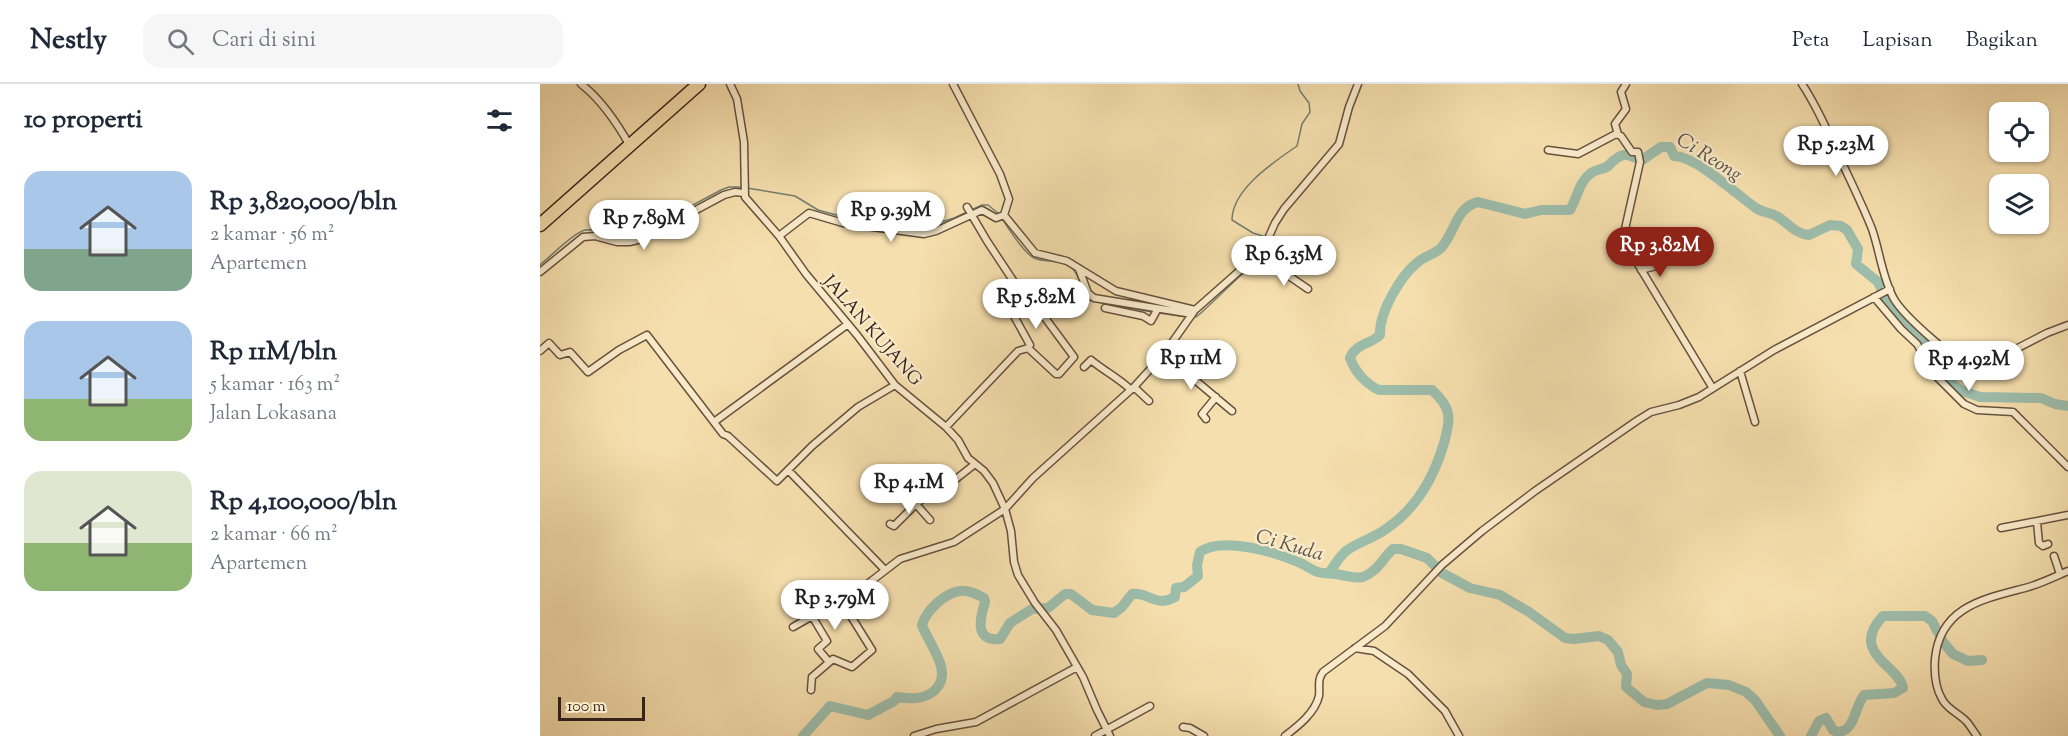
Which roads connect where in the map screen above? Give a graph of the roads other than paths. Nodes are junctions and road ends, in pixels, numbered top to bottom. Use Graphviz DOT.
graph roads {
  1 [pos="581,84"];
  2 [pos="699,84"];
  3 [pos="730,84"];
  4 [pos="953,84"];
  5 [pos="1358,84"];
  6 [pos="1626,84"];
  7 [pos="1802,84"];
  8 [pos="1618,134"];
  9 [pos="630,146"];
  10 [pos="1548,150"];
  11 [pos="744,193"];
  12 [pos="970,212"];
  13 [pos="1001,216"];
  14 [pos="540,225"];
  15 [pos="779,236"];
  16 [pos="1262,258"];
  17 [pos="1674,258"];
  18 [pos="1079,269"];
  19 [pos="1641,270"];
  20 [pos="540,272"];
  21 [pos="1308,289"];
  22 [pos="1887,290"];
  23 [pos="1020,293"];
  24 [pos="1875,296"];
  25 [pos="1109,305"];
  26 [pos="1156,312"];
  27 [pos="1192,314"];
  28 [pos="848,324"];
  29 [pos="2068,325"];
  30 [pos="1028,348"];
  31 [pos="540,351"];
  32 [pos="1164,354"];
  33 [pos="1084,367"];
  34 [pos="1740,371"];
  35 [pos="895,385"];
  36 [pos="1712,387"];
  37 [pos="1132,388"];
  38 [pos="1216,397"];
  39 [pos="1149,401"];
  40 [pos="1232,411"];
  41 [pos="1206,419"];
  42 [pos="714,422"];
  43 [pos="1755,422"];
  44 [pos="946,427"];
  45 [pos="975,464"];
  46 [pos="2068,467"];
  47 [pos="788,470"];
  48 [pos="907,494"];
  49 [pos="916,504"];
  50 [pos="1005,509"];
  51 [pos="2068,515"];
  52 [pos="930,520"];
  53 [pos="2037,522"];
  54 [pos="890,524"];
  55 [pos="2001,528"];
  56 [pos="2048,544"];
  57 [pos="2054,556"];
  58 [pos="885,570"];
  59 [pos="2068,571"];
  60 [pos="2060,574"];
  61 [pos="844,605"];
  62 [pos="812,616"];
  63 [pos="793,627"];
  64 [pos="1355,648"];
  65 [pos="830,662"];
  66 [pos="1077,667"];
  67 [pos="811,690"];
  68 [pos="1150,706"];
  69 [pos="1183,727"];
  70 [pos="1106,729"];
  71 [pos="938,733"];
  72 [pos="914,736"];
  73 [pos="1095,736"];
  74 [pos="1110,736"];
  75 [pos="1204,736"];
  76 [pos="1285,736"];
  77 [pos="1459,736"];
  78 [pos="1977,736"];
  1 -- 9 [label="street"];
  2 -- 9 [label="highway"];
  3 -- 11 [label="street"];
  4 -- 13 [label="street"];
  5 -- 16 [label="street"];
  6 -- 8 [label="street"];
  7 -- 22 [label="street"];
  8 -- 10 [label="street"];
  8 -- 19 [label="street"];
  9 -- 14 [label="highway"];
  11 -- 15 [label="street, JALAN KUJANG"];
  11 -- 20 [label="street"];
  12 -- 13 [label="street"];
  12 -- 15 [label="street"];
  12 -- 23 [label="street"];
  13 -- 18 [label="street"];
  15 -- 28 [label="street, JALAN KUJANG"];
  16 -- 21 [label="street"];
  16 -- 27 [label="street"];
  17 -- 19 [label="street"];
  18 -- 25 [label="street"];
  18 -- 27 [label="street"];
  19 -- 36 [label="street"];
  22 -- 24 [label="street"];
  22 -- 29 [label="street"];
  23 -- 30 [label="street"];
  23 -- 30 [label="street"];
  24 -- 34 [label="street"];
  24 -- 46 [label="street"];
  25 -- 26 [label="street"];
  25 -- 26 [label="street"];
  26 -- 27 [label="street"];
  27 -- 32 [label="street"];
  28 -- 35 [label="street, JALAN KUJANG"];
  28 -- 42 [label="street"];
  30 -- 44 [label="street"];
  31 -- 42 [label="street"];
  32 -- 37 [label="street"];
  32 -- 38 [label="street"];
  33 -- 37 [label="street"];
  34 -- 36 [label="street"];
  34 -- 43 [label="street"];
  35 -- 44 [label="street, JALAN KUJANG"];
  35 -- 47 [label="street"];
  36 -- 64 [label="street"];
  37 -- 39 [label="street"];
  37 -- 50 [label="street"];
  38 -- 40 [label="street"];
  38 -- 41 [label="street"];
  42 -- 47 [label="street"];
  44 -- 45 [label="street, JALAN KUJANG"];
  45 -- 49 [label="street"];
  45 -- 50 [label="street, JALAN KUJANG"];
  47 -- 58 [label="street"];
  48 -- 49 [label="street"];
  49 -- 52 [label="street"];
  49 -- 54 [label="street"];
  50 -- 58 [label="street"];
  50 -- 66 [label="street, JALAN KUJANG"];
  51 -- 53 [label="street"];
  53 -- 55 [label="street"];
  53 -- 56 [label="street"];
  57 -- 60 [label="street"];
  58 -- 61 [label="street"];
  59 -- 60 [label="street"];
  60 -- 78 [label="street"];
  61 -- 62 [label="street"];
  61 -- 65 [label="street"];
  62 -- 63 [label="street"];
  62 -- 65 [label="street"];
  64 -- 76 [label="street"];
  64 -- 77 [label="street"];
  65 -- 67 [label="street"];
  66 -- 70 [label="street, JALAN KUJANG"];
  66 -- 71 [label="street"];
  68 -- 70 [label="street"];
  69 -- 75 [label="street"];
  70 -- 73 [label="street"];
  70 -- 74 [label="street, JALAN KUJANG"];
  71 -- 72 [label="street"];
}
